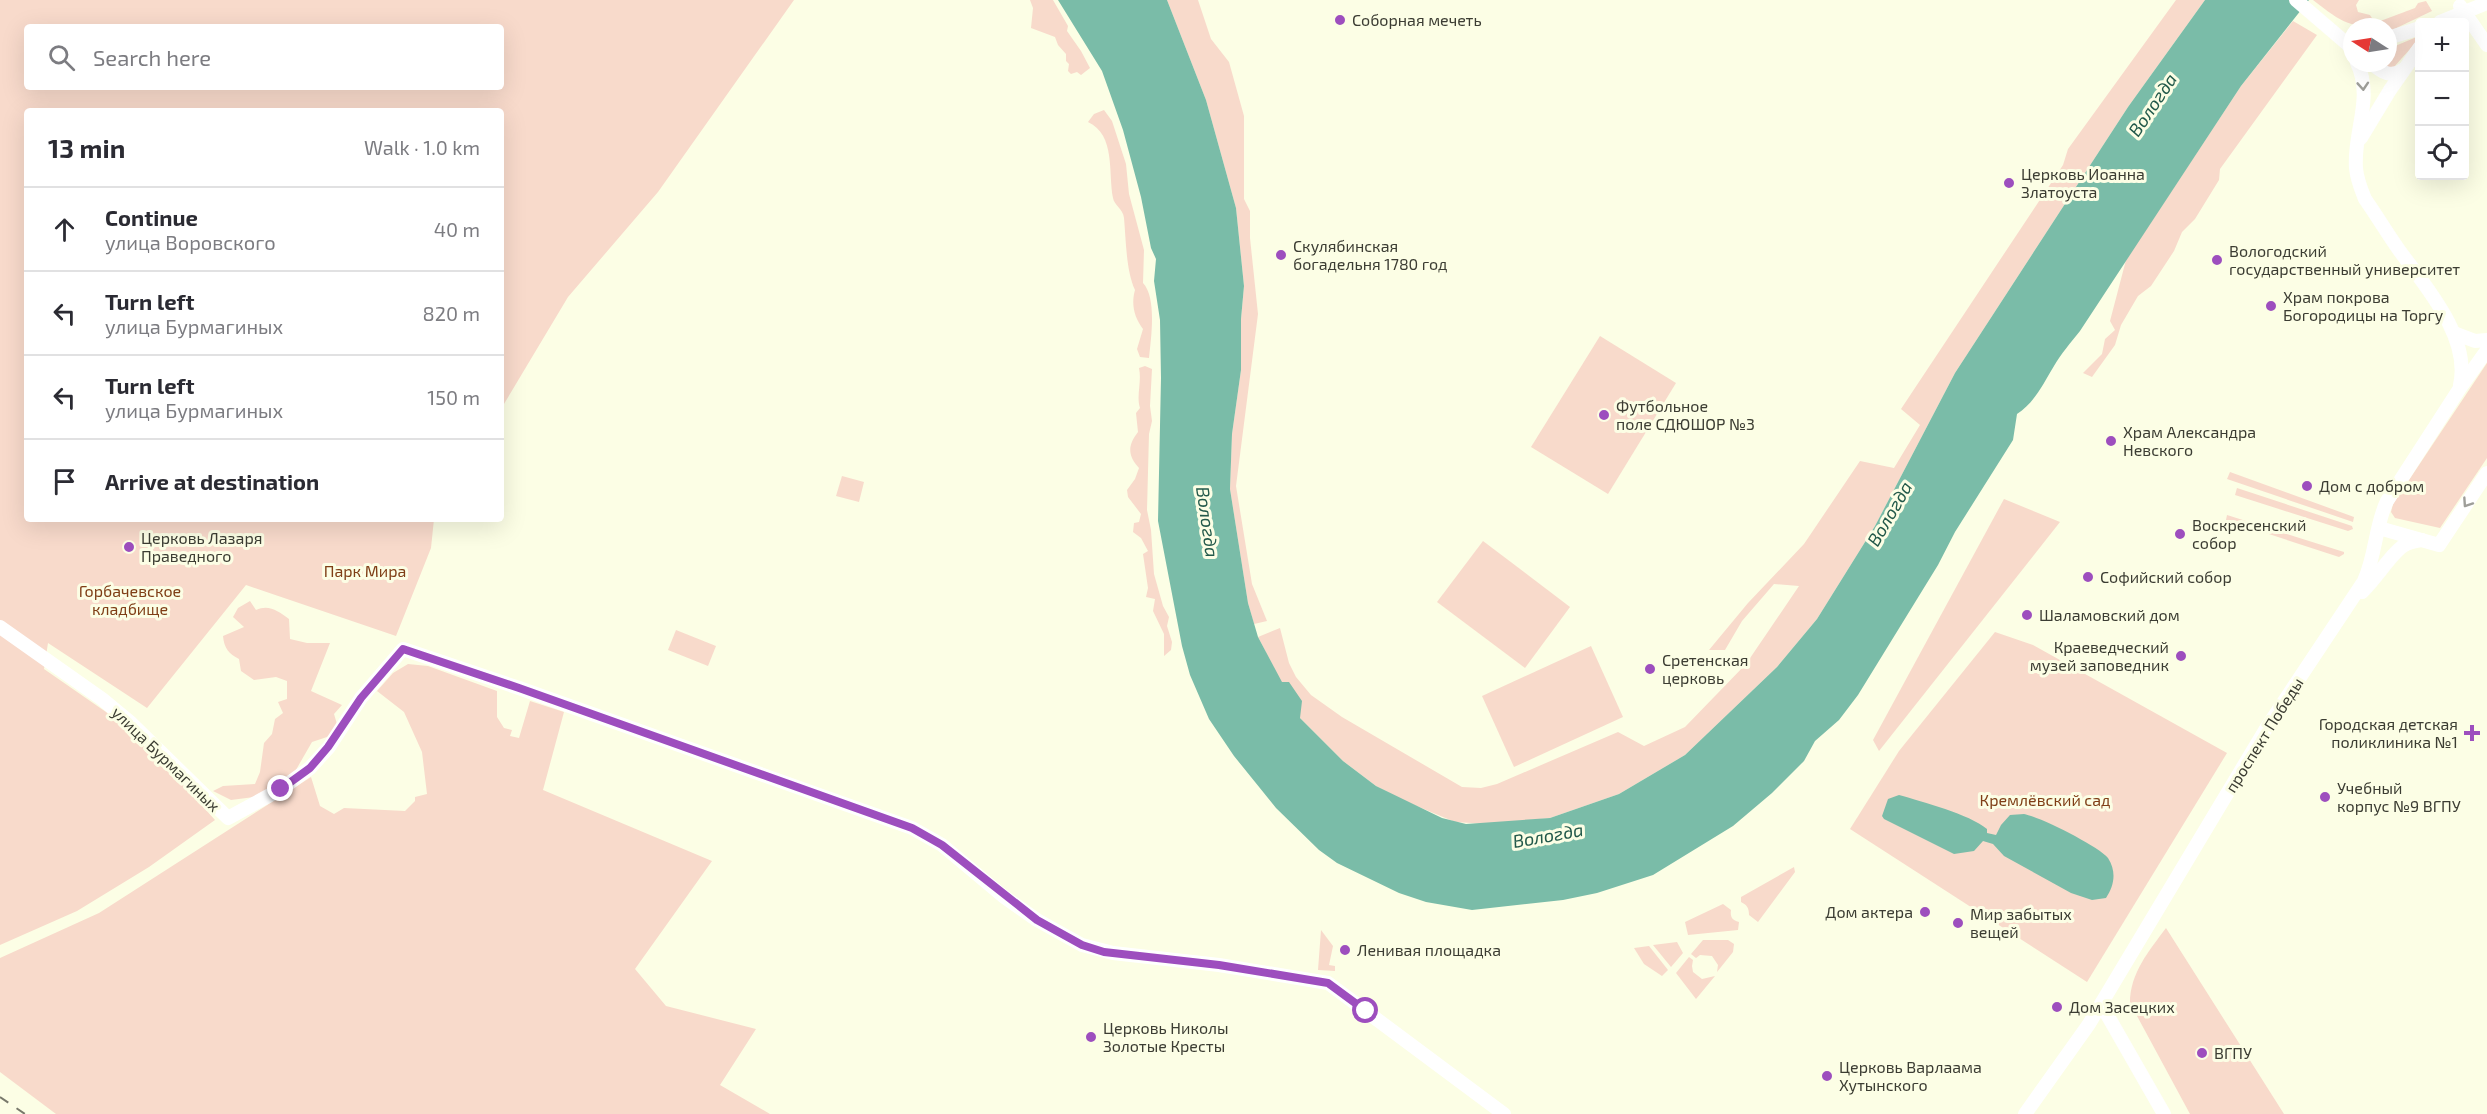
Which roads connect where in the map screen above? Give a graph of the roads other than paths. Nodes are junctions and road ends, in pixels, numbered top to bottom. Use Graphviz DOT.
graph roads {
  1 [pos="2486,2"];
  2 [pos="2302,5"];
  3 [pos="2465,6"];
  4 [pos="2443,18"];
  5 [pos="2321,21"];
  6 [pos="2336,27"];
  7 [pos="2343,30"];
  8 [pos="2415,30"];
  9 [pos="2343,32"];
  10 [pos="2397,35"];
  11 [pos="2343,40"];
  12 [pos="2487,45"];
  13 [pos="2343,47"];
  14 [pos="2415,53"];
  15 [pos="2360,72"];
  16 [pos="2398,72"];
  17 [pos="2359,143"];
  18 [pos="2454,333"];
  19 [pos="2487,340"];
  20 [pos="2487,350"];
  21 [pos="2460,388"];
  22 [pos="2487,474"];
  23 [pos="2379,528"];
  24 [pos="2422,540"];
  25 [pos="2351,601"];
  26 [pos="0,627"];
  27 [pos="2101,1004"];
  28 [pos="1504,1114"];
  29 [pos="2025,1114"];
  30 [pos="2164,1114"];
  1 -- 3 [label="street"];
  2 -- 5 [label="street"];
  2 -- 6 [label="street"];
  3 -- 4 [label="street"];
  3 -- 12 [label="street"];
  5 -- 11 [label="street"];
  5 -- 13 [label="street"];
  6 -- 7 [label="street"];
  6 -- 9 [label="street"];
  8 -- 10 [label="street"];
  14 -- 16 [label="street"];
  15 -- 17 [label="street, one-way"];
  16 -- 17 [label="street"];
  17 -- 18 [label="street"];
  18 -- 19 [label="street"];
  18 -- 21 [label="street"];
  20 -- 21 [label="street, проспект Победы"];
  21 -- 23 [label="street, проспект Победы"];
  22 -- 24 [label="street, one-way"];
  23 -- 24 [label="street"];
  23 -- 25 [label="street, проспект Победы"];
  24 -- 25 [label="street"];
  25 -- 27 [label="street, проспект Победы"];
  26 -- 28 [label="street, улица Бурмагиных"];
  27 -- 29 [label="street, проспект Победы"];
  27 -- 30 [label="street"];
}
